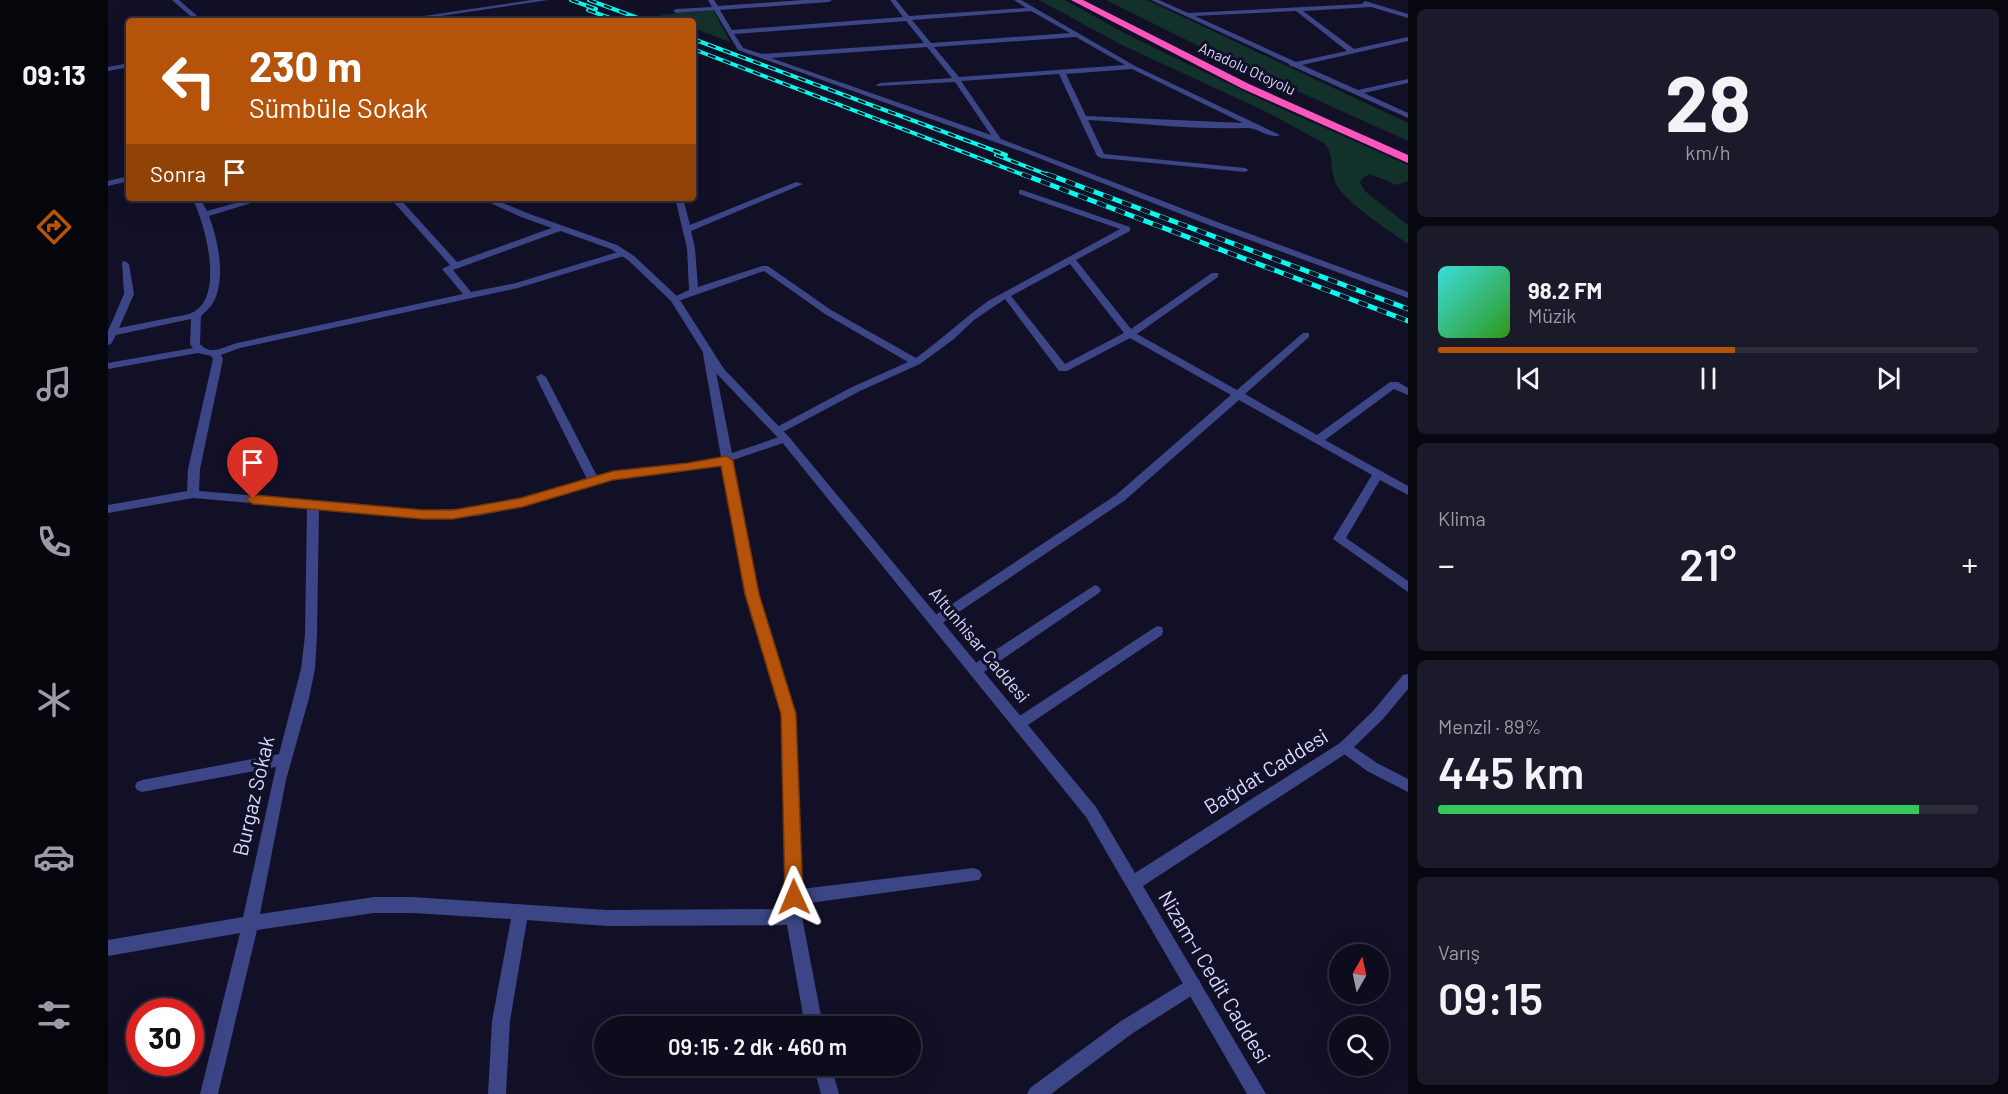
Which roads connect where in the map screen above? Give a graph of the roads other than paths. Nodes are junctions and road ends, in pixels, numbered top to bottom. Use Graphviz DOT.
graph roads {
  1 [pos="175,0"];
  2 [pos="545,0"];
  3 [pos="711,0"];
  4 [pos="829,0"];
  5 [pos="893,0"];
  6 [pos="1017,0"];
  7 [pos="1076,0"];
  8 [pos="1094,0"];
  9 [pos="1154,0"];
  10 [pos="1355,0"];
  11 [pos="1371,5"];
  12 [pos="717,8"];
  13 [pos="1033,9"];
  14 [pos="1296,9"];
  15 [pos="676,11"];
  16 [pos="1185,15"];
  17 [pos="1408,16"];
  18 [pos="196,18"];
  19 [pos="415,18"];
  20 [pos="908,19"];
  21 [pos="730,32"];
  22 [pos="1077,35"];
  23 [pos="1408,39"];
  24 [pos="928,45"];
  25 [pos="1352,51"];
  26 [pos="760,56"];
  27 [pos="1292,65"];
  28 [pos="126,66"];
  29 [pos="1133,67"];
  30 [pos="108,69"];
  31 [pos="1062,73"];
  32 [pos="957,80"];
  33 [pos="1408,81"];
  34 [pos="880,85"];
  35 [pos="1355,93"];
  36 [pos="1408,116"];
  37 [pos="1085,118"];
  38 [pos="1253,125"];
  39 [pos="1276,135"];
  40 [pos="998,140"];
  41 [pos="1408,148"];
  42 [pos="1408,159"];
  43 [pos="1104,168"];
  44 [pos="1245,170"];
  45 [pos="126,179"];
  46 [pos="108,184"];
  47 [pos="799,184"];
  48 [pos="1022,192"];
  49 [pos="198,201"];
  50 [pos="252,201"];
  51 [pos="397,201"];
  52 [pos="492,201"];
  53 [pos="680,201"];
  54 [pos="205,214"];
  55 [pos="560,228"];
  56 [pos="688,229"];
  57 [pos="624,253"];
  58 [pos="1071,259"];
  59 [pos="125,264"];
  60 [pos="456,266"];
  61 [pos="1215,275"];
  62 [pos="694,291"];
  63 [pos="1006,295"];
  64 [pos="1408,295"];
  65 [pos="469,296"];
  66 [pos="675,299"];
  67 [pos="196,315"];
  68 [pos="1130,334"];
  69 [pos="1306,334"];
  70 [pos="110,337"];
  71 [pos="200,350"];
  72 [pos="215,354"];
  73 [pos="708,354"];
  74 [pos="916,362"];
  75 [pos="108,366"];
  76 [pos="541,377"];
  77 [pos="1408,392"];
  78 [pos="1238,396"];
  79 [pos="781,435"];
  80 [pos="1319,439"];
  81 [pos="727,461"];
  82 [pos="1378,474"];
  83 [pos="593,480"];
  84 [pos="1408,491"];
  85 [pos="193,494"];
  86 [pos="313,504"];
  87 [pos="108,509"];
  88 [pos="1408,587"];
  89 [pos="1095,590"];
  90 [pos="936,621"];
  91 [pos="1157,631"];
  92 [pos="976,670"];
  93 [pos="1408,679"];
  94 [pos="1020,723"];
  95 [pos="1345,747"];
  96 [pos="284,759"];
  97 [pos="142,786"];
  98 [pos="1408,786"];
  99 [pos="974,875"];
  100 [pos="1132,884"];
  101 [pos="794,897"];
  102 [pos="520,912"];
  103 [pos="794,917"];
  104 [pos="250,924"];
  105 [pos="108,948"];
  106 [pos="1193,985"];
  107 [pos="812,1016"];
  108 [pos="825,1076"];
  109 [pos="209,1094"];
  110 [pos="497,1094"];
  111 [pos="830,1094"];
  112 [pos="1036,1094"];
  113 [pos="1257,1094"];
  1 -- 18 [label="street"];
  2 -- 19 [label="street"];
  3 -- 12 [label="street"];
  4 -- 12 [label="street"];
  5 -- 20 [label="street"];
  6 -- 13 [label="street"];
  7 -- 42 [label="highway, Anadolu Otoyolu"];
  8 -- 41 [label="highway, Anadolu Otoyolu"];
  9 -- 16 [label="street"];
  10 -- 11 [label="street"];
  11 -- 14 [label="street"];
  11 -- 17 [label="street"];
  12 -- 15 [label="street"];
  12 -- 21 [label="street"];
  13 -- 20 [label="street"];
  13 -- 22 [label="street"];
  14 -- 16 [label="street"];
  14 -- 25 [label="street"];
  16 -- 27 [label="street"];
  20 -- 21 [label="street"];
  20 -- 24 [label="street"];
  21 -- 26 [label="street"];
  22 -- 24 [label="street"];
  22 -- 29 [label="street"];
  23 -- 25 [label="street"];
  24 -- 26 [label="street"];
  24 -- 32 [label="street"];
  25 -- 27 [label="street"];
  26 -- 40 [label="street"];
  27 -- 35 [label="street"];
  28 -- 30 [label="street"];
  29 -- 31 [label="street"];
  29 -- 38 [label="street"];
  31 -- 32 [label="street"];
  31 -- 37 [label="street"];
  32 -- 34 [label="street"];
  32 -- 40 [label="street"];
  33 -- 35 [label="street"];
  35 -- 36 [label="street"];
  37 -- 38 [label="street"];
  37 -- 43 [label="street"];
  38 -- 39 [label="street"];
  40 -- 43 [label="street"];
  43 -- 44 [label="street"];
  43 -- 64 [label="street"];
  45 -- 46 [label="street"];
  47 -- 56 [label="street"];
  48 -- 58 [label="street"];
  49 -- 54 [label="street"];
  50 -- 54 [label="street"];
  51 -- 60 [label="street"];
  52 -- 55 [label="street, Altunhisar Caddesi"];
  53 -- 56 [label="street"];
  54 -- 67 [label="street"];
  55 -- 57 [label="street, Altunhisar Caddesi"];
  55 -- 60 [label="street"];
  56 -- 62 [label="street"];
  57 -- 65 [label="street"];
  57 -- 66 [label="street, Altunhisar Caddesi"];
  58 -- 63 [label="street"];
  58 -- 68 [label="street"];
  59 -- 70 [label="street"];
  60 -- 65 [label="street"];
  61 -- 68 [label="street"];
  62 -- 66 [label="street"];
  62 -- 74 [label="street"];
  63 -- 68 [label="street"];
  63 -- 74 [label="street"];
  65 -- 72 [label="street"];
  66 -- 73 [label="street, Altunhisar Caddesi"];
  67 -- 70 [label="street"];
  67 -- 71 [label="street"];
  68 -- 78 [label="street"];
  69 -- 78 [label="street"];
  71 -- 72 [label="street"];
  71 -- 75 [label="street"];
  72 -- 85 [label="street"];
  73 -- 79 [label="street, Altunhisar Caddesi"];
  73 -- 81 [label="street"];
  74 -- 79 [label="street"];
  76 -- 83 [label="street"];
  77 -- 80 [label="street"];
  78 -- 80 [label="street"];
  78 -- 90 [label="street"];
  79 -- 81 [label="street"];
  79 -- 90 [label="street, Altunhisar Caddesi"];
  80 -- 82 [label="street"];
  81 -- 83 [label="street"];
  81 -- 101 [label="street"];
  82 -- 84 [label="street"];
  82 -- 88 [label="street"];
  83 -- 86 [label="street"];
  85 -- 86 [label="street"];
  85 -- 87 [label="street"];
  86 -- 96 [label="street, Burgaz Sokak"];
  89 -- 92 [label="street"];
  90 -- 92 [label="street, Altunhisar Caddesi"];
  91 -- 94 [label="street"];
  92 -- 94 [label="street, Altunhisar Caddesi"];
  93 -- 95 [label="street, Bağdat Caddesi"];
  94 -- 100 [label="street, Altunhisar Caddesi"];
  95 -- 98 [label="street"];
  95 -- 100 [label="street, Bağdat Caddesi"];
  96 -- 97 [label="street"];
  96 -- 104 [label="street, Burgaz Sokak"];
  99 -- 101 [label="street"];
  100 -- 106 [label="street, Nizam-ı Cedit Caddesi"];
  101 -- 103 [label="street"];
  102 -- 103 [label="street"];
  102 -- 104 [label="street"];
  102 -- 110 [label="street"];
  103 -- 107 [label="street"];
  104 -- 105 [label="street"];
  104 -- 109 [label="street, Burgaz Sokak"];
  106 -- 112 [label="street"];
  106 -- 113 [label="street, Nizam-ı Cedit Caddesi"];
  108 -- 111 [label="street"];
}
